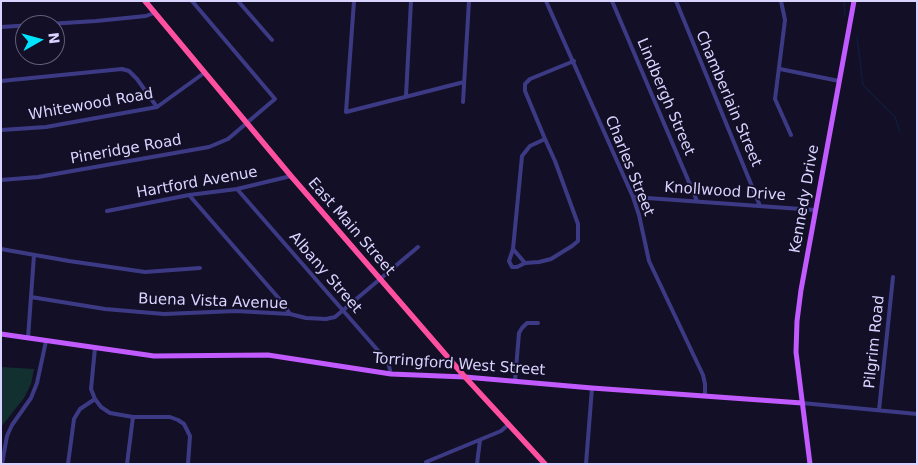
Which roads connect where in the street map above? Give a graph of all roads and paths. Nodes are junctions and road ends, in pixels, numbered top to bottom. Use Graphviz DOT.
graph roads {
  1 [pos="145,1"];
  2 [pos="192,1"];
  3 [pos="238,1"];
  4 [pos="354,1"];
  5 [pos="411,1"];
  6 [pos="469,1"];
  7 [pos="546,1"];
  8 [pos="612,1"];
  9 [pos="676,1"];
  10 [pos="781,1"];
  11 [pos="854,1"];
  12 [pos="154,13"];
  13 [pos="1,27"];
  14 [pos="272,40"];
  15 [pos="574,61"];
  16 [pos="780,69"];
  17 [pos="204,73"];
  18 [pos="1,81"];
  19 [pos="839,81"];
  20 [pos="464,82"];
  21 [pos="406,96"];
  22 [pos="463,102"];
  23 [pos="157,106"];
  24 [pos="248,123"];
  25 [pos="1,130"];
  26 [pos="791,135"];
  27 [pos="544,139"];
  28 [pos="291,176"];
  29 [pos="1,180"];
  30 [pos="237,188"];
  31 [pos="189,195"];
  32 [pos="633,197"];
  33 [pos="697,201"];
  34 [pos="760,206"];
  35 [pos="815,210"];
  36 [pos="107,211"];
  37 [pos="418,247"];
  38 [pos="1,249"];
  39 [pos="513,249"];
  40 [pos="34,255"];
  41 [pos="525,263"];
  42 [pos="200,268"];
  43 [pos="893,277"];
  44 [pos="381,279"];
  45 [pos="31,297"];
  46 [pos="343,310"];
  47 [pos="290,314"];
  48 [pos="538,323"];
  49 [pos="1,334"];
  50 [pos="28,338"];
  51 [pos="46,341"];
  52 [pos="95,348"];
  53 [pos="391,374"];
  54 [pos="466,377"];
  55 [pos="515,381"];
  56 [pos="592,388"];
  57 [pos="704,396"];
  58 [pos="95,399"];
  59 [pos="802,403"];
  60 [pos="879,410"];
  61 [pos="917,414"];
  62 [pos="133,417"];
  63 [pos="509,424"];
  64 [pos="480,440"];
  65 [pos="426,462"];
  66 [pos="2,464"];
  67 [pos="68,464"];
  68 [pos="127,464"];
  69 [pos="188,464"];
  70 [pos="477,464"];
  71 [pos="545,464"];
  72 [pos="586,464"];
  73 [pos="810,464"];
  1 -- 12 [label="highway, East Main Street"];
  2 -- 24 [label="street, Pineridge Road"];
  3 -- 14 [label="street"];
  4 -- 21 [label="street"];
  5 -- 21 [label="street"];
  6 -- 20 [label="street"];
  7 -- 15 [label="street, Charles Street"];
  8 -- 33 [label="street, Lindbergh Street"];
  9 -- 34 [label="street, Chamberlain Street"];
  10 -- 16 [label="street"];
  11 -- 19 [label="main road, Kennedy Drive"];
  12 -- 13 [label="street"];
  12 -- 17 [label="highway, East Main Street"];
  15 -- 27 [label="street"];
  15 -- 32 [label="street, Charles Street"];
  16 -- 19 [label="street"];
  16 -- 26 [label="street"];
  17 -- 23 [label="street, Whitewood Road"];
  17 -- 24 [label="highway, East Main Street"];
  18 -- 23 [label="street"];
  19 -- 35 [label="main road, Kennedy Drive"];
  20 -- 21 [label="street"];
  20 -- 22 [label="street"];
  23 -- 25 [label="street, Whitewood Road"];
  24 -- 28 [label="highway, East Main Street"];
  24 -- 29 [label="street, Pineridge Road"];
  27 -- 39 [label="street"];
  27 -- 41 [label="street"];
  28 -- 30 [label="street, Hartford Avenue"];
  28 -- 44 [label="highway, East Main Street"];
  30 -- 31 [label="street, Hartford Avenue"];
  30 -- 46 [label="street, Albany Street"];
  31 -- 36 [label="street, Hartford Avenue"];
  31 -- 47 [label="street"];
  32 -- 33 [label="street, Knollwood Drive"];
  32 -- 57 [label="street, Charles Street"];
  33 -- 34 [label="street, Knollwood Drive"];
  34 -- 35 [label="street, Knollwood Drive"];
  35 -- 59 [label="main road, Kennedy Drive"];
  37 -- 44 [label="street, Buena Vista Avenue"];
  38 -- 40 [label="street"];
  39 -- 41 [label="street"];
  39 -- 41 [label="street"];
  40 -- 42 [label="street"];
  40 -- 45 [label="street"];
  43 -- 60 [label="street, Pilgrim Road"];
  44 -- 46 [label="street, Buena Vista Avenue"];
  44 -- 54 [label="highway, East Main Street"];
  45 -- 47 [label="street, Buena Vista Avenue"];
  45 -- 50 [label="street"];
  46 -- 47 [label="street, Buena Vista Avenue"];
  46 -- 53 [label="street, Albany Street"];
  48 -- 55 [label="street"];
  49 -- 50 [label="main road, Torringford West Street"];
  50 -- 51 [label="main road, Torringford West Street"];
  51 -- 52 [label="main road, Torringford West Street"];
  51 -- 66 [label="street"];
  52 -- 53 [label="main road, Torringford West Street"];
  52 -- 58 [label="street"];
  53 -- 54 [label="main road, Torringford West Street"];
  54 -- 55 [label="main road, Torringford West Street"];
  54 -- 63 [label="highway, East Main Street"];
  55 -- 56 [label="main road, Torringford West Street"];
  56 -- 57 [label="main road, Torringford West Street"];
  56 -- 72 [label="street"];
  57 -- 59 [label="main road, Torringford West Street"];
  58 -- 62 [label="street"];
  58 -- 67 [label="street"];
  59 -- 60 [label="street, Torringford West Street"];
  59 -- 73 [label="main road, Kennedy Drive"];
  60 -- 61 [label="street, Torringford West Street"];
  62 -- 68 [label="street"];
  62 -- 69 [label="street"];
  63 -- 64 [label="street"];
  63 -- 71 [label="highway, East Main Street"];
  64 -- 65 [label="street"];
  64 -- 70 [label="street"];
}
